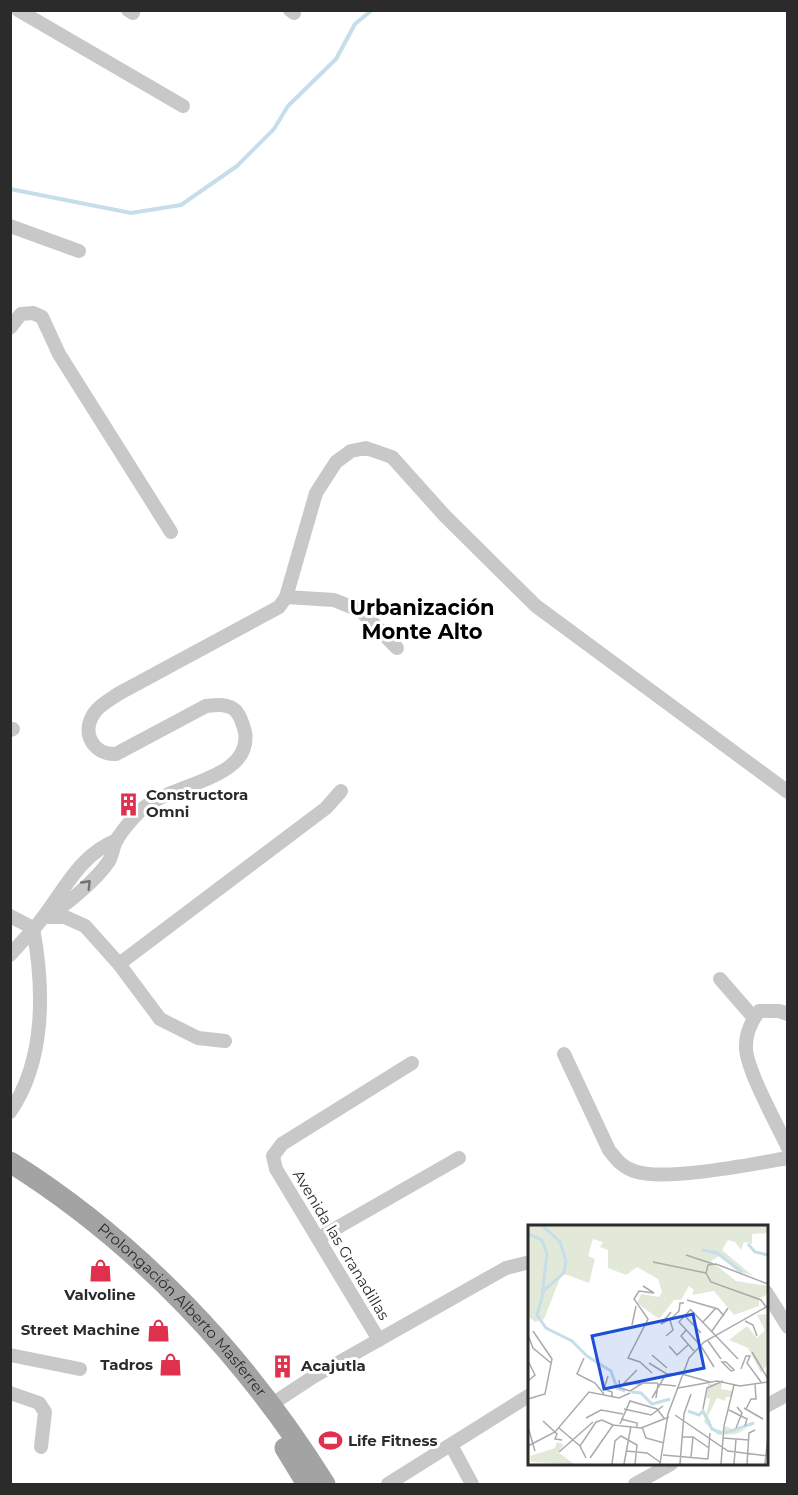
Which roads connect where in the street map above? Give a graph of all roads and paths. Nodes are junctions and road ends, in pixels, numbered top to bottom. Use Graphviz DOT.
graph roads {
  1 [pos="18,10"];
  2 [pos="183,106"];
  3 [pos="10,226"];
  4 [pos="79,251"];
  5 [pos="10,328"];
  6 [pos="171,532"];
  7 [pos="286,597"];
  8 [pos="397,648"];
  9 [pos="341,791"];
  10 [pos="788,792"];
  11 [pos="10,916"];
  12 [pos="44,917"];
  13 [pos="33,928"];
  14 [pos="10,955"];
  15 [pos="119,964"];
  16 [pos="720,979"];
  17 [pos="788,1014"];
  18 [pos="754,1018"];
  19 [pos="225,1041"];
  20 [pos="564,1054"];
  21 [pos="412,1063"];
  22 [pos="10,1112"];
  23 [pos="788,1148"];
  24 [pos="459,1158"];
  25 [pos="788,1158"];
  26 [pos="10,1162"];
  27 [pos="10,1179"];
  28 [pos="319,1238"];
  29 [pos="528,1262"];
  30 [pos="768,1295"];
  31 [pos="788,1327"];
  32 [pos="379,1340"];
  33 [pos="10,1355"];
  34 [pos="80,1369"];
  35 [pos="10,1394"];
  36 [pos="788,1394"];
  37 [pos="528,1396"];
  38 [pos="272,1404"];
  39 [pos="768,1406"];
  40 [pos="452,1445"];
  41 [pos="41,1447"];
  42 [pos="668,1465"];
  43 [pos="307,1485"];
  44 [pos="325,1485"];
  45 [pos="388,1485"];
  46 [pos="472,1485"];
  47 [pos="635,1485"];
  1 -- 2 [label="street"];
  3 -- 4 [label="street"];
  5 -- 6 [label="street"];
  7 -- 8 [label="street"];
  7 -- 10 [label="street"];
  7 -- 12 [label="street"];
  9 -- 15 [label="street"];
  11 -- 13 [label="street"];
  12 -- 13 [label="street"];
  12 -- 15 [label="street"];
  13 -- 14 [label="street"];
  13 -- 22 [label="street"];
  15 -- 19 [label="street"];
  16 -- 18 [label="street"];
  17 -- 18 [label="street"];
  18 -- 23 [label="street"];
  20 -- 25 [label="street"];
  21 -- 28 [label="street, Avenida las Granadillas"];
  24 -- 28 [label="street"];
  26 -- 38 [label="main road, Prolongación Alberto Masferrer"];
  27 -- 43 [label="main road, Prolongación Alberto Masferrer"];
  28 -- 32 [label="street, Avenida las Granadillas"];
  29 -- 32 [label="street"];
  30 -- 31 [label="street"];
  32 -- 38 [label="street"];
  33 -- 34 [label="street"];
  35 -- 41 [label="street"];
  36 -- 39 [label="street"];
  37 -- 40 [label="street"];
  38 -- 44 [label="main road, Prolongación Alberto Masferrer"];
  40 -- 45 [label="street"];
  40 -- 46 [label="street"];
  42 -- 47 [label="street"];
}
